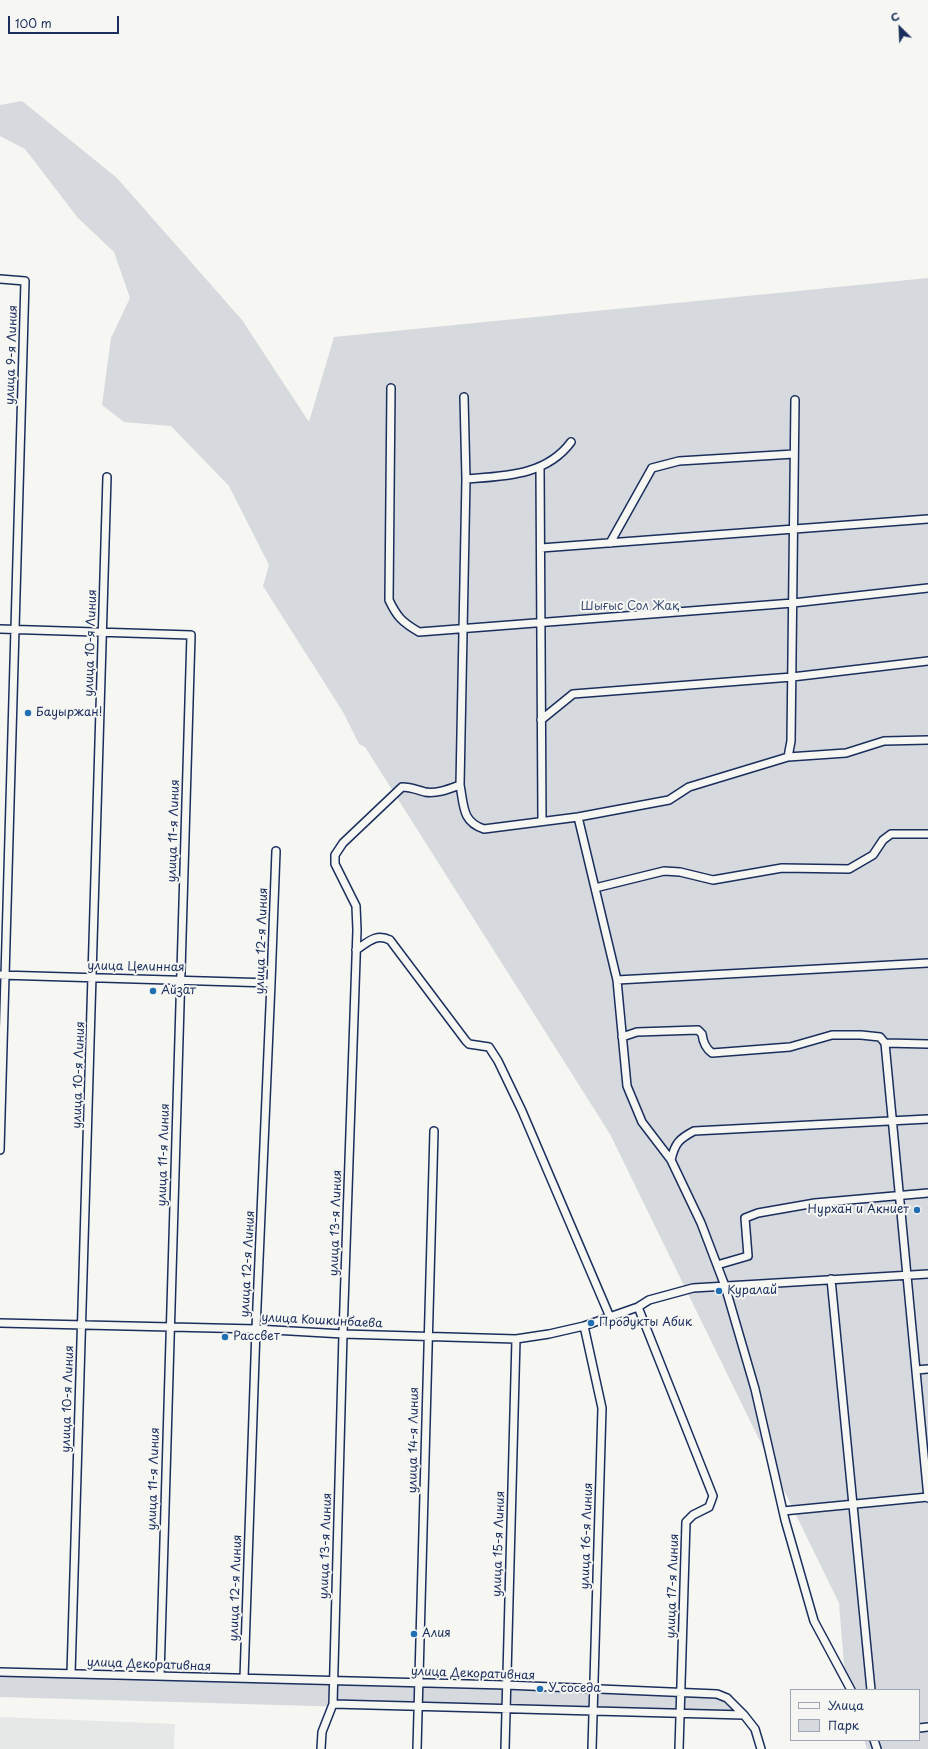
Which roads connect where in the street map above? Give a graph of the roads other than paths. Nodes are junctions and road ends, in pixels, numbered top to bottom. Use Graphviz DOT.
graph roads {
  1 [pos="0,279"];
  2 [pos="391,388"];
  3 [pos="464,397"];
  4 [pos="795,400"];
  5 [pos="571,442"];
  6 [pos="794,454"];
  7 [pos="540,468"];
  8 [pos="107,477"];
  9 [pos="466,479"];
  10 [pos="928,519"];
  11 [pos="793,528"];
  12 [pos="610,543"];
  13 [pos="541,548"];
  14 [pos="928,588"];
  15 [pos="793,603"];
  16 [pos="541,623"];
  17 [pos="463,628"];
  18 [pos="0,629"];
  19 [pos="16,630"];
  20 [pos="103,632"];
  21 [pos="928,661"];
  22 [pos="792,677"];
  23 [pos="541,720"];
  24 [pos="928,740"];
  25 [pos="788,757"];
  26 [pos="460,785"];
  27 [pos="578,817"];
  28 [pos="542,820"];
  29 [pos="928,834"];
  30 [pos="276,851"];
  31 [pos="595,888"];
  32 [pos="356,950"];
  33 [pos="928,963"];
  34 [pos="3,976"];
  35 [pos="93,977"];
  36 [pos="181,979"];
  37 [pos="617,980"];
  38 [pos="272,983"];
  39 [pos="622,1037"];
  40 [pos="885,1043"];
  41 [pos="928,1044"];
  42 [pos="928,1119"];
  43 [pos="892,1121"];
  44 [pos="434,1131"];
  45 [pos="0,1150"];
  46 [pos="671,1160"];
  47 [pos="928,1193"];
  48 [pos="899,1194"];
  49 [pos="717,1265"];
  50 [pos="928,1274"];
  51 [pos="906,1275"];
  52 [pos="832,1279"];
  53 [pos="725,1286"];
  54 [pos="638,1307"];
  55 [pos="610,1318"];
  56 [pos="0,1323"];
  57 [pos="82,1325"];
  58 [pos="584,1326"];
  59 [pos="170,1327"];
  60 [pos="256,1329"];
  61 [pos="343,1334"];
  62 [pos="427,1336"];
  63 [pos="516,1339"];
  64 [pos="928,1369"];
  65 [pos="916,1370"];
  66 [pos="928,1497"];
  67 [pos="852,1505"];
  68 [pos="783,1511"];
  69 [pos="0,1672"];
  70 [pos="72,1674"];
  71 [pos="160,1676"];
  72 [pos="244,1678"];
  73 [pos="334,1681"];
  74 [pos="418,1683"];
  75 [pos="506,1685"];
  76 [pos="850,1689"];
  77 [pos="871,1689"];
  78 [pos="594,1690"];
  79 [pos="681,1692"];
  80 [pos="334,1704"];
  81 [pos="418,1707"];
  82 [pos="506,1709"];
  83 [pos="593,1711"];
  84 [pos="680,1714"];
  85 [pos="744,1715"];
  86 [pos="321,1749"];
  87 [pos="417,1749"];
  88 [pos="505,1749"];
  89 [pos="592,1749"];
  90 [pos="679,1749"];
  91 [pos="761,1749"];
  1 -- 19 [label="street, улица 9-я Линия"];
  2 -- 17 [label="street"];
  3 -- 9 [label="street"];
  4 -- 6 [label="street"];
  5 -- 7 [label="street"];
  6 -- 11 [label="street"];
  6 -- 12 [label="street"];
  7 -- 9 [label="street"];
  7 -- 13 [label="street"];
  8 -- 20 [label="street, улица 10-я Линия"];
  9 -- 17 [label="street"];
  10 -- 11 [label="street"];
  11 -- 12 [label="street"];
  11 -- 15 [label="street"];
  12 -- 13 [label="street"];
  13 -- 16 [label="street"];
  14 -- 15 [label="street"];
  15 -- 16 [label="street"];
  15 -- 22 [label="street"];
  16 -- 17 [label="street"];
  16 -- 23 [label="street"];
  17 -- 26 [label="street"];
  18 -- 19 [label="street"];
  19 -- 20 [label="street"];
  19 -- 34 [label="street, улица 9-я Линия"];
  20 -- 35 [label="street, улица 10-я Линия"];
  20 -- 36 [label="street, улица 11-я Линия"];
  21 -- 22 [label="street"];
  22 -- 23 [label="street"];
  22 -- 25 [label="street"];
  23 -- 28 [label="street"];
  24 -- 25 [label="street"];
  25 -- 27 [label="street"];
  26 -- 28 [label="street"];
  26 -- 32 [label="street, улица 13-я Линия"];
  27 -- 28 [label="street"];
  27 -- 31 [label="street"];
  29 -- 31 [label="street"];
  30 -- 38 [label="street, улица 12-я Линия"];
  31 -- 37 [label="street"];
  32 -- 55 [label="street"];
  32 -- 61 [label="street, улица 13-я Линия"];
  33 -- 37 [label="street"];
  34 -- 35 [label="street, улица Целинная"];
  34 -- 45 [label="street, улица 9-я Линия"];
  35 -- 36 [label="street, улица Целинная"];
  35 -- 57 [label="street, улица 10-я Линия"];
  36 -- 38 [label="street, улица Целинная"];
  36 -- 59 [label="street, улица 11-я Линия"];
  37 -- 39 [label="street"];
  38 -- 60 [label="street, улица 12-я Линия"];
  39 -- 40 [label="street"];
  39 -- 46 [label="street"];
  40 -- 41 [label="street"];
  40 -- 43 [label="street"];
  42 -- 43 [label="street"];
  43 -- 46 [label="street"];
  43 -- 48 [label="street"];
  44 -- 62 [label="street, улица 14-я Линия"];
  46 -- 49 [label="street"];
  47 -- 48 [label="street"];
  48 -- 49 [label="street"];
  48 -- 51 [label="street"];
  49 -- 53 [label="street"];
  50 -- 51 [label="street, улица Кошкинбаева"];
  51 -- 52 [label="street, улица Кошкинбаева"];
  51 -- 65 [label="street"];
  52 -- 53 [label="street, улица Кошкинбаева"];
  52 -- 67 [label="street"];
  53 -- 54 [label="street, улица Кошкинбаева"];
  53 -- 68 [label="street"];
  54 -- 55 [label="street, улица Кошкинбаева"];
  54 -- 79 [label="street, улица 17-я Линия"];
  55 -- 58 [label="street, улица Кошкинбаева"];
  56 -- 57 [label="street, улица Кошкинбаева"];
  57 -- 59 [label="street, улица Кошкинбаева"];
  57 -- 70 [label="street, улица 10-я Линия"];
  58 -- 63 [label="street, улица Кошкинбаева"];
  58 -- 78 [label="street, улица 16-я Линия"];
  59 -- 60 [label="street, улица Кошкинбаева"];
  59 -- 71 [label="street, улица 11-я Линия"];
  60 -- 61 [label="street, улица Кошкинбаева"];
  60 -- 72 [label="street, улица 12-я Линия"];
  61 -- 62 [label="street, улица Кошкинбаева"];
  61 -- 73 [label="street, улица 13-я Линия"];
  62 -- 63 [label="street, улица Кошкинбаева"];
  62 -- 74 [label="street, улица 14-я Линия"];
  63 -- 75 [label="street, улица 15-я Линия"];
  64 -- 65 [label="street"];
  65 -- 66 [label="street"];
  66 -- 67 [label="street"];
  67 -- 68 [label="street"];
  67 -- 77 [label="street"];
  68 -- 76 [label="street"];
  69 -- 70 [label="street, улица Декоративная"];
  70 -- 71 [label="street, улица Декоративная"];
  71 -- 72 [label="street, улица Декоративная"];
  72 -- 73 [label="street, улица Декоративная"];
  73 -- 74 [label="street, улица Декоративная"];
  73 -- 80 [label="street, улица 13-я Линия"];
  74 -- 75 [label="street, улица Декоративная"];
  74 -- 81 [label="street, улица 14-я Линия"];
  75 -- 78 [label="street, улица Декоративная"];
  75 -- 82 [label="street, улица 15-я Линия"];
  78 -- 79 [label="street, улица Декоративная"];
  78 -- 83 [label="street, улица 16-я Линия"];
  79 -- 84 [label="street, улица 17-я Линия"];
  79 -- 85 [label="street, улица Декоративная"];
  80 -- 81 [label="street"];
  80 -- 86 [label="street, улица 13-я Линия"];
  81 -- 82 [label="street"];
  81 -- 87 [label="street, улица 14-я Линия"];
  82 -- 83 [label="street"];
  82 -- 88 [label="street, улица 15-я Линия"];
  83 -- 84 [label="street"];
  83 -- 89 [label="street, улица 16-я Линия"];
  84 -- 85 [label="street"];
  84 -- 90 [label="street, улица 17-я Линия"];
  85 -- 91 [label="street, улица Декоративная"];
}
